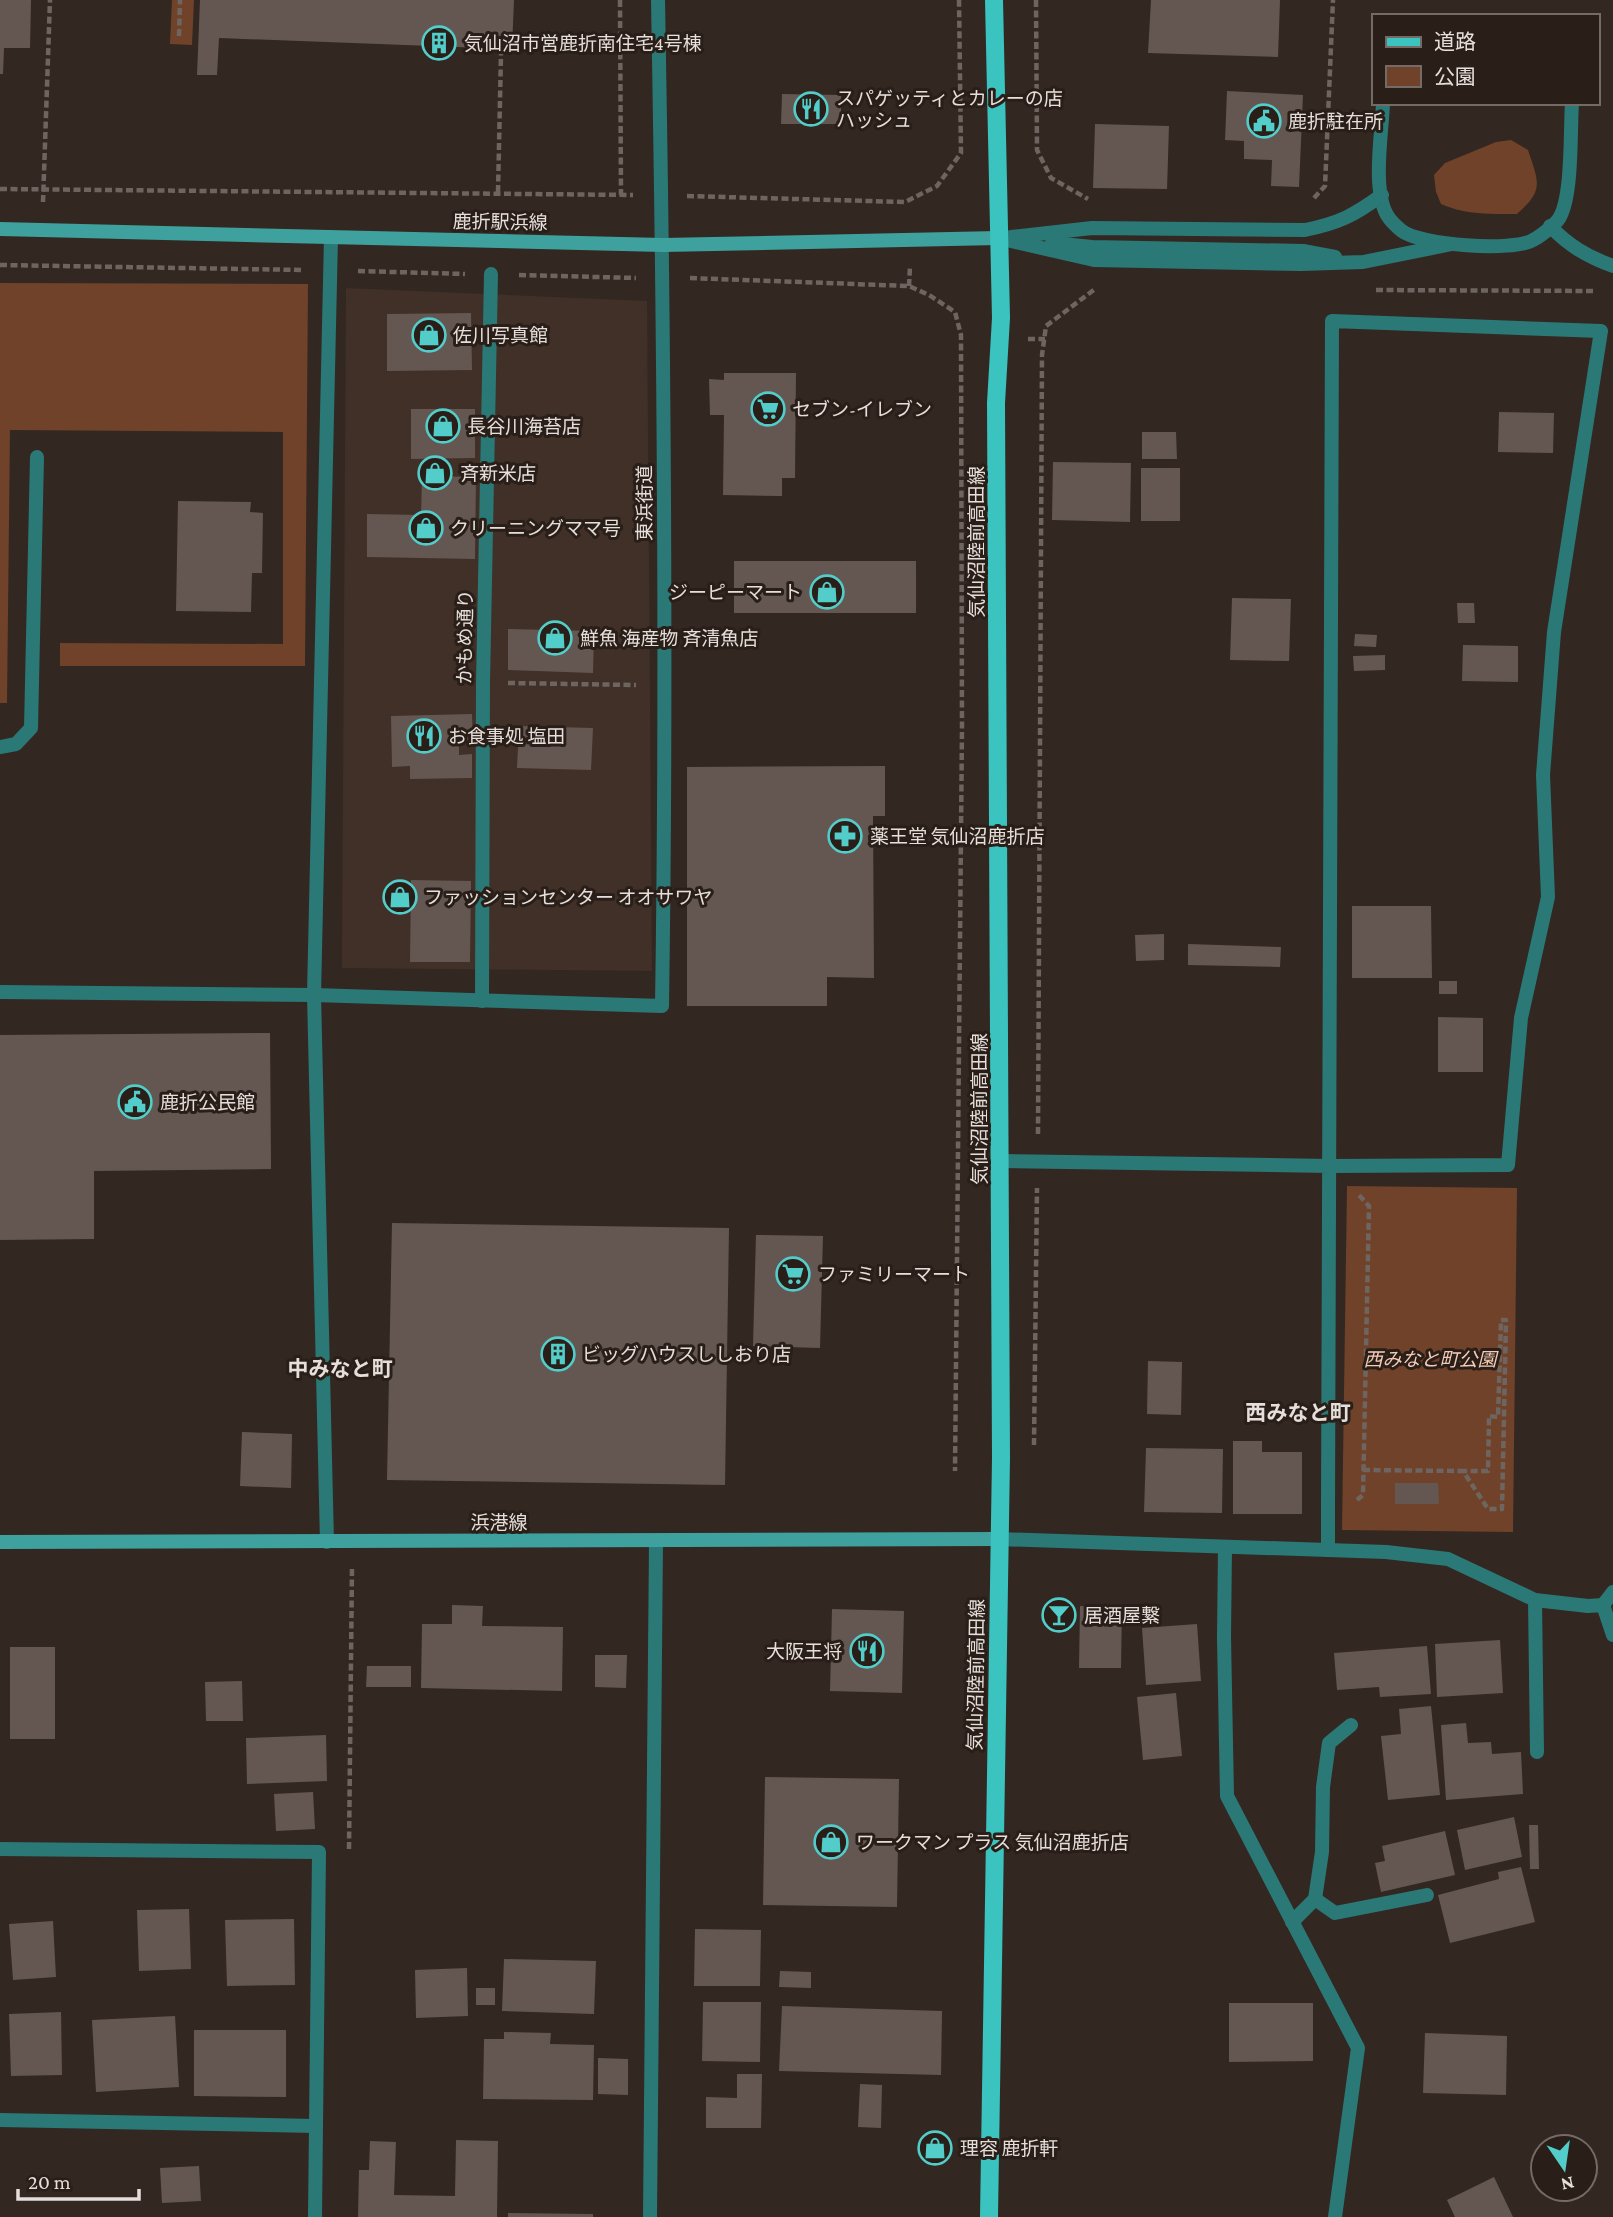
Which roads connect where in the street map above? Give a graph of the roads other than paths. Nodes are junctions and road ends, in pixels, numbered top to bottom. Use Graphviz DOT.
graph roads {
  1 [pos="658,0"];
  2 [pos="994,0"];
  3 [pos="1383,105"];
  4 [pos="1572,105"];
  5 [pos="1382,195"];
  6 [pos="1550,226"];
  7 [pos="0,229"];
  8 [pos="331,237"];
  9 [pos="998,238"];
  10 [pos="1452,244"];
  11 [pos="663,245"];
  12 [pos="1613,266"];
  13 [pos="491,274"];
  14 [pos="37,457"];
  15 [pos="0,747"];
  16 [pos="0,992"];
  17 [pos="314,996"];
  18 [pos="482,1001"];
  19 [pos="1001,1161"];
  20 [pos="1330,1166"];
  21 [pos="999,1539"];
  22 [pos="656,1541"];
  23 [pos="0,1542"];
  24 [pos="327,1542"];
  25 [pos="1225,1547"];
  26 [pos="1328,1550"];
  27 [pos="1613,1592"];
  28 [pos="1535,1600"];
  29 [pos="1603,1605"];
  30 [pos="1613,1635"];
  31 [pos="1351,1725"];
  32 [pos="1538,1752"];
  33 [pos="0,1849"];
  34 [pos="1427,1895"];
  35 [pos="1315,1899"];
  36 [pos="1292,1922"];
  37 [pos="0,2120"];
  38 [pos="316,2126"];
  39 [pos="315,2217"];
  40 [pos="650,2217"];
  41 [pos="989,2217"];
  42 [pos="1335,2217"];
  1 -- 11 [label="street, 東浜街道"];
  2 -- 9 [label="main road, 気仙沼陸前高田線"];
  3 -- 5 [label="street"];
  4 -- 6 [label="street"];
  5 -- 9 [label="street"];
  5 -- 10 [label="street"];
  6 -- 10 [label="street"];
  6 -- 12 [label="street"];
  7 -- 8 [label="street, 鹿折駅浜線"];
  8 -- 11 [label="street, 鹿折駅浜線"];
  8 -- 17 [label="street"];
  9 -- 10 [label="street"];
  9 -- 11 [label="street, 鹿折駅浜線"];
  9 -- 19 [label="main road, 気仙沼陸前高田線"];
  11 -- 18 [label="street, 東浜街道"];
  13 -- 18 [label="street, かもめ通り"];
  14 -- 15 [label="street"];
  16 -- 17 [label="street"];
  17 -- 18 [label="street"];
  17 -- 24 [label="street"];
  19 -- 20 [label="street"];
  19 -- 21 [label="main road, 気仙沼陸前高田線"];
  20 -- 20 [label="street"];
  20 -- 26 [label="street"];
  21 -- 22 [label="street, 浜港線"];
  21 -- 25 [label="street"];
  21 -- 41 [label="main road, 気仙沼陸前高田線"];
  22 -- 24 [label="street, 浜港線"];
  22 -- 40 [label="street"];
  23 -- 24 [label="street, 浜港線"];
  25 -- 26 [label="street"];
  25 -- 36 [label="street"];
  26 -- 28 [label="street"];
  27 -- 29 [label="street"];
  28 -- 29 [label="street"];
  28 -- 32 [label="street"];
  29 -- 30 [label="street"];
  31 -- 35 [label="street"];
  33 -- 38 [label="street"];
  34 -- 35 [label="street"];
  35 -- 36 [label="street"];
  36 -- 42 [label="street"];
  37 -- 38 [label="street"];
  38 -- 39 [label="street"];
}
